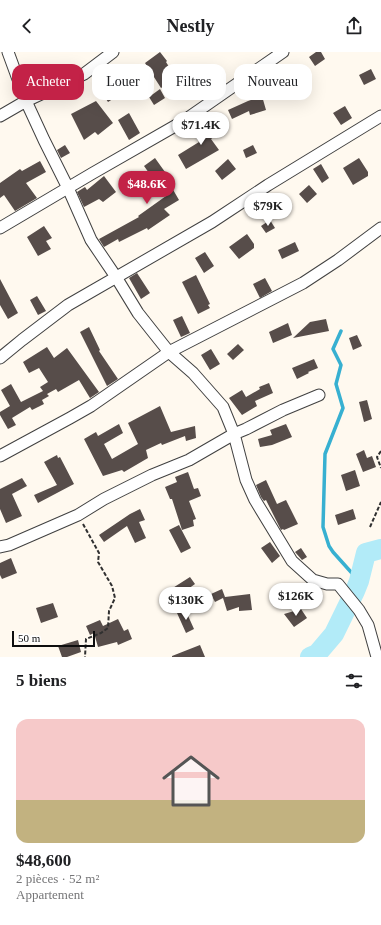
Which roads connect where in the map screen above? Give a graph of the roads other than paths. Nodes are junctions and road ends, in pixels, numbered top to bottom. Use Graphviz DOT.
graph roads {
  1 [pos="8,52"];
  2 [pos="113,52"];
  3 [pos="283,52"];
  4 [pos="26,101"];
  5 [pos="0,116"];
  6 [pos="381,116"];
  7 [pos="68,188"];
  8 [pos="0,228"];
  9 [pos="381,228"];
  10 [pos="116,277"];
  11 [pos="169,352"];
  12 [pos="0,358"];
  13 [pos="318,395"];
  14 [pos="234,434"];
  15 [pos="0,456"];
  16 [pos="0,548"];
  17 [pos="377,657"];
  1 -- 4 [label="street"];
  2 -- 4 [label="street"];
  3 -- 7 [label="street"];
  4 -- 5 [label="street"];
  4 -- 7 [label="street"];
  6 -- 10 [label="street"];
  7 -- 8 [label="street"];
  7 -- 10 [label="street"];
  9 -- 11 [label="street"];
  10 -- 11 [label="street"];
  10 -- 12 [label="street"];
  11 -- 14 [label="street"];
  11 -- 15 [label="street"];
  13 -- 14 [label="street"];
  14 -- 16 [label="street"];
  14 -- 17 [label="street"];
}
